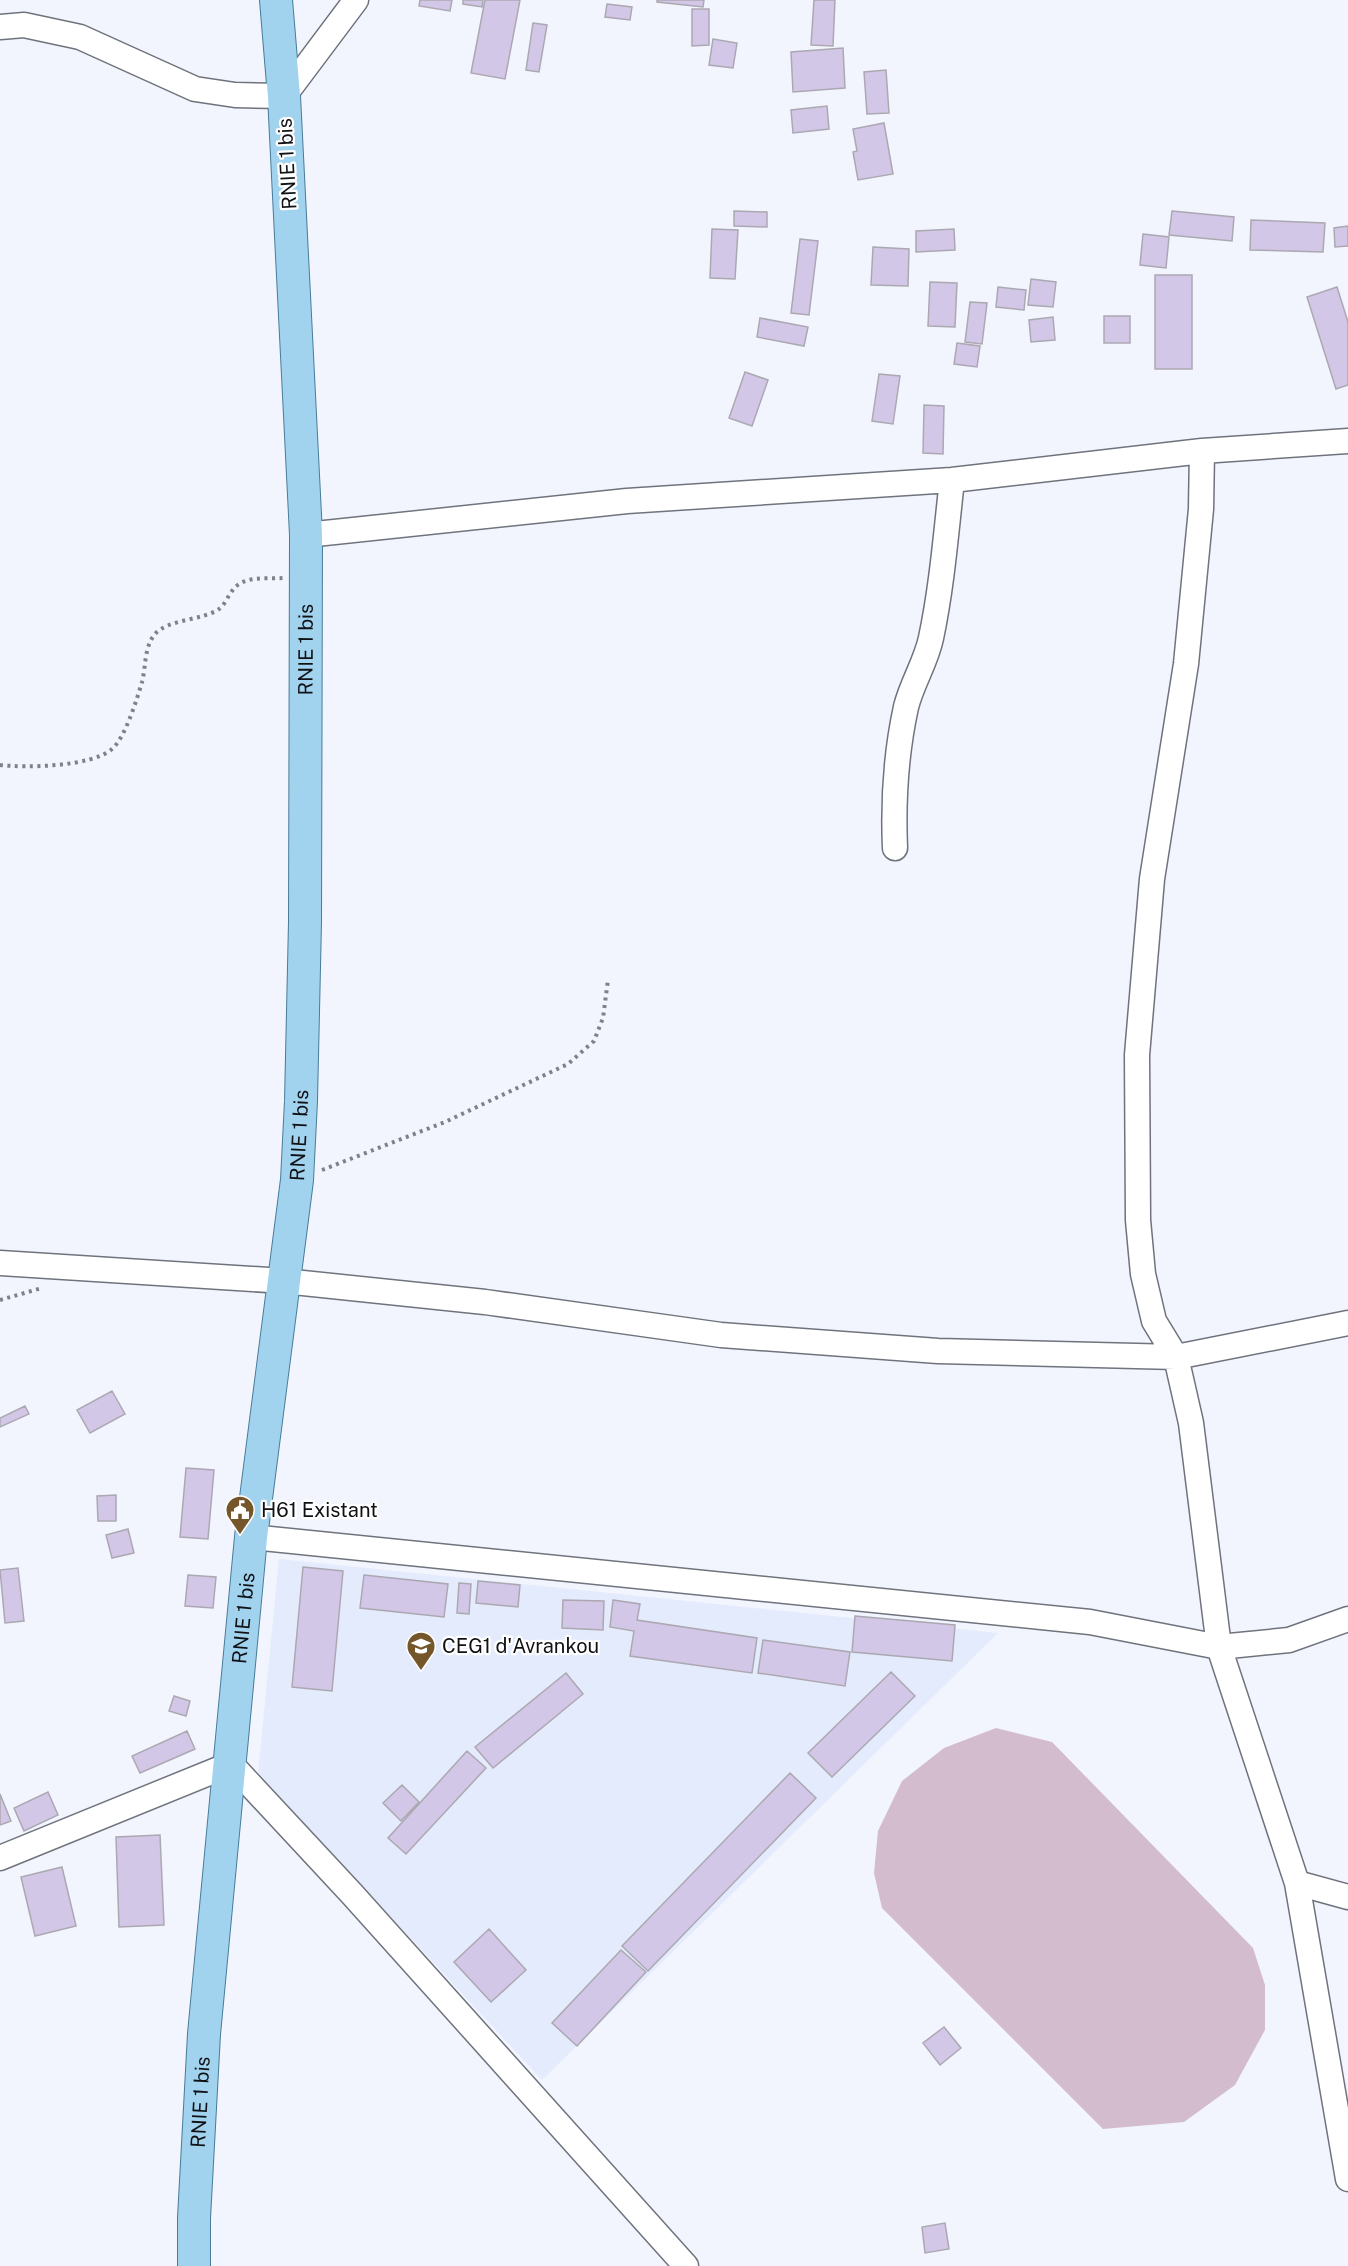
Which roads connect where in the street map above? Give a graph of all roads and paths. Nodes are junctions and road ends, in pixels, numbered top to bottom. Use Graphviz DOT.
graph roads {
  1 [pos="276,0"];
  2 [pos="356,0"];
  3 [pos="0,27"];
  4 [pos="284,96"];
  5 [pos="1348,441"];
  6 [pos="1202,451"];
  7 [pos="952,480"];
  8 [pos="306,535"];
  9 [pos="307,577"];
  10 [pos="0,765"];
  11 [pos="895,848"];
  12 [pos="608,980"];
  13 [pos="297,1180"];
  14 [pos="0,1263"];
  15 [pos="284,1281"];
  16 [pos="1348,1323"];
  17 [pos="1176,1358"];
  18 [pos="251,1537"];
  19 [pos="1348,1618"];
  20 [pos="1219,1647"];
  21 [pos="231,1764"];
  22 [pos="0,1858"];
  23 [pos="1297,1883"];
  24 [pos="1348,1897"];
  25 [pos="1348,2179"];
  26 [pos="194,2266"];
  27 [pos="686,2266"];
  1 -- 4 [label="main road, RNIE 1 bis"];
  2 -- 4 [label="street"];
  3 -- 4 [label="street"];
  4 -- 8 [label="main road, RNIE 1 bis"];
  5 -- 6 [label="street"];
  6 -- 7 [label="street"];
  6 -- 17 [label="street"];
  7 -- 8 [label="street"];
  7 -- 11 [label="street"];
  8 -- 9 [label="main road, RNIE 1 bis"];
  9 -- 10 [label="path"];
  9 -- 13 [label="main road, RNIE 1 bis"];
  12 -- 13 [label="path"];
  13 -- 15 [label="main road, RNIE 1 bis"];
  14 -- 15 [label="street"];
  15 -- 17 [label="street"];
  15 -- 18 [label="main road, RNIE 1 bis"];
  16 -- 17 [label="street"];
  17 -- 20 [label="street"];
  18 -- 20 [label="street"];
  18 -- 21 [label="main road, RNIE 1 bis"];
  19 -- 20 [label="street"];
  20 -- 23 [label="street"];
  21 -- 22 [label="street"];
  21 -- 26 [label="main road, RNIE 1 bis"];
  21 -- 27 [label="street"];
  23 -- 24 [label="street"];
  23 -- 25 [label="street"];
}
